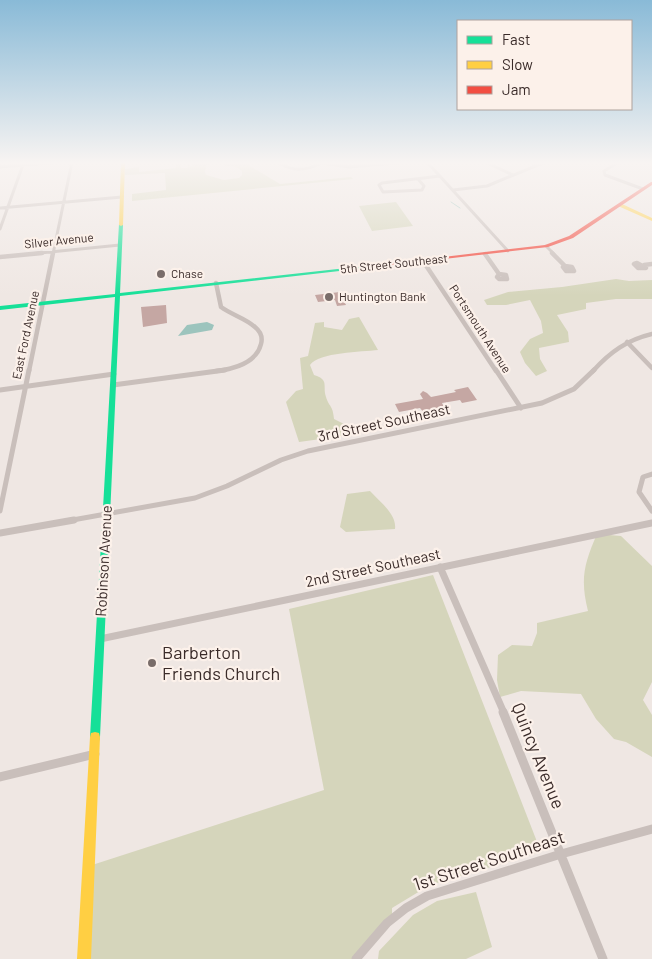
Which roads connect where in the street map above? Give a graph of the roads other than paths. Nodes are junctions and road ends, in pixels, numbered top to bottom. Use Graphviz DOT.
graph roads {
  1 [pos="22,207"];
  2 [pos="62,207"];
  3 [pos="122,207"];
  4 [pos="468,207"];
  5 [pos="617,207"];
  6 [pos="624,207"];
  7 [pos="0,208"];
  8 [pos="8,208"];
  9 [pos="652,220"];
  10 [pos="0,229"];
  11 [pos="120,245"];
  12 [pos="546,246"];
  13 [pos="508,251"];
  14 [pos="53,252"];
  15 [pos="484,254"];
  16 [pos="0,257"];
  17 [pos="423,261"];
  18 [pos="652,264"];
  19 [pos="644,265"];
  20 [pos="565,266"];
  21 [pos="499,274"];
  22 [pos="216,283"];
  23 [pos="118,295"];
  24 [pos="42,304"];
  25 [pos="0,308"];
  26 [pos="652,334"];
  27 [pos="627,342"];
  28 [pos="652,368"];
  29 [pos="114,374"];
  30 [pos="113,385"];
  31 [pos="26,386"];
  32 [pos="0,390"];
  33 [pos="521,408"];
  34 [pos="652,474"];
  35 [pos="0,511"];
  36 [pos="652,511"];
  37 [pos="107,514"];
  38 [pos="652,523"];
  39 [pos="0,533"];
  40 [pos="440,567"];
  41 [pos="100,639"];
  42 [pos="94,754"];
  43 [pos="0,777"];
  44 [pos="652,828"];
  45 [pos="561,854"];
  46 [pos="84,959"];
  47 [pos="356,959"];
  48 [pos="603,959"];
  1 -- 8 [label="street"];
  2 -- 14 [label="street, East Ford Avenue"];
  3 -- 11 [label="main road, Robinson Avenue"];
  4 -- 13 [label="street"];
  5 -- 12 [label="main road, 5th Street Southeast"];
  6 -- 9 [label="main road"];
  7 -- 8 [label="street"];
  8 -- 10 [label="street"];
  11 -- 14 [label="street, Silver Avenue"];
  11 -- 23 [label="main road, Robinson Avenue"];
  12 -- 13 [label="main road, 5th Street Southeast"];
  12 -- 20 [label="street"];
  13 -- 15 [label="main road, 5th Street Southeast"];
  14 -- 16 [label="street, Silver Avenue"];
  14 -- 24 [label="street, East Ford Avenue"];
  15 -- 17 [label="main road, 5th Street Southeast"];
  15 -- 21 [label="street"];
  17 -- 22 [label="main road, 5th Street Southeast"];
  17 -- 33 [label="street, Portsmouth Avenue"];
  18 -- 19 [label="street"];
  22 -- 23 [label="main road, 5th Street Southeast"];
  22 -- 30 [label="street"];
  23 -- 24 [label="main road, 5th Street Southeast"];
  23 -- 29 [label="main road, Robinson Avenue"];
  24 -- 25 [label="main road, 5th Street Southeast"];
  24 -- 31 [label="street, East Ford Avenue"];
  26 -- 27 [label="street, 3rd Street Southeast"];
  27 -- 28 [label="street"];
  27 -- 33 [label="street, 3rd Street Southeast"];
  29 -- 30 [label="main road, Robinson Avenue"];
  29 -- 31 [label="street"];
  30 -- 37 [label="main road, Robinson Avenue"];
  31 -- 32 [label="street"];
  31 -- 35 [label="street, East Ford Avenue"];
  33 -- 37 [label="street, 3rd Street Southeast"];
  34 -- 36 [label="street"];
  37 -- 39 [label="street, 3rd Street Southeast"];
  37 -- 41 [label="main road, Robinson Avenue"];
  38 -- 40 [label="street, 2nd Street Southeast"];
  40 -- 41 [label="street, 2nd Street Southeast"];
  40 -- 45 [label="street, Quincy Avenue"];
  41 -- 42 [label="main road, Robinson Avenue"];
  42 -- 43 [label="street"];
  42 -- 46 [label="main road, Robinson Avenue"];
  44 -- 45 [label="street, 1st Street Southeast"];
  45 -- 47 [label="street, 1st Street Southeast"];
  45 -- 48 [label="street, Quincy Avenue"];
}
